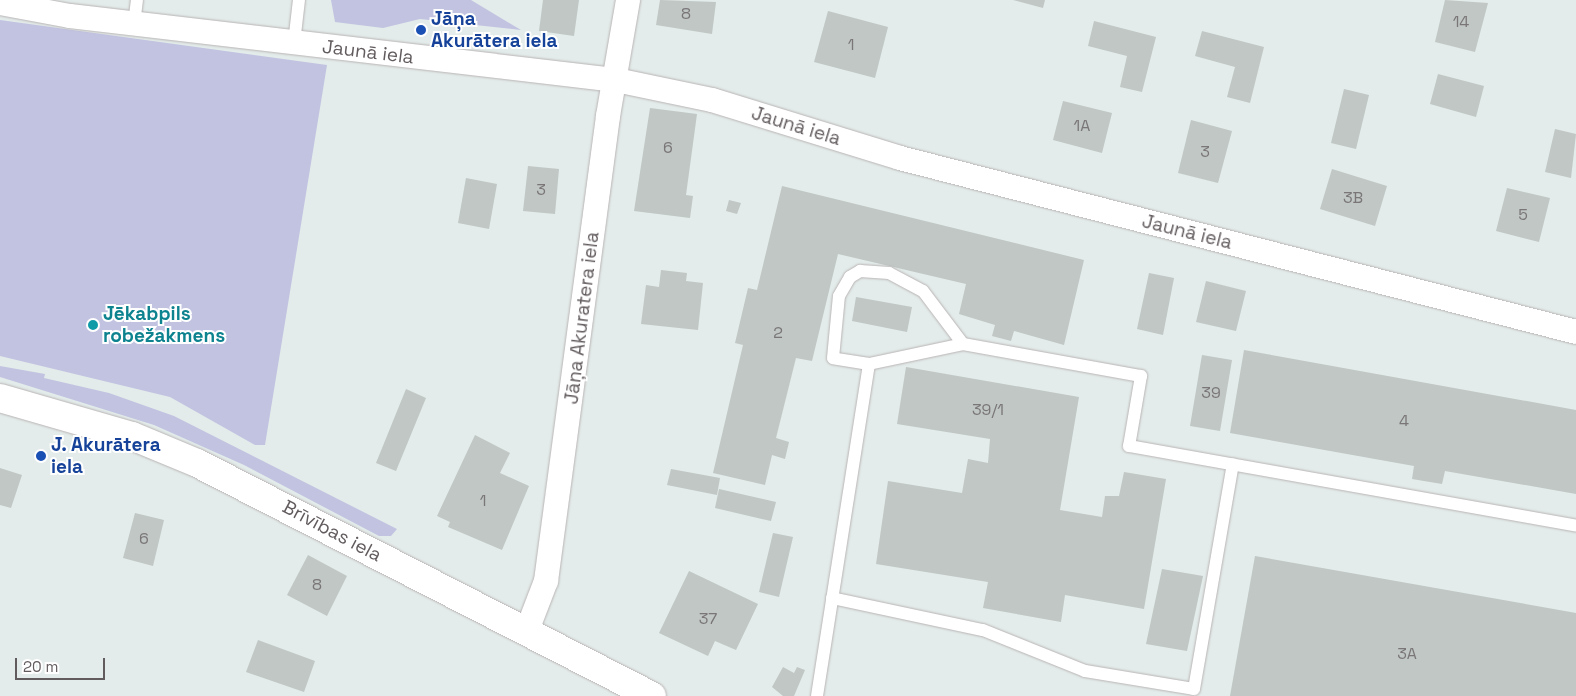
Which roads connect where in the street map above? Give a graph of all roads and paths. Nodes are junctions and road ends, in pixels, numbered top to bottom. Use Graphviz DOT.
graph roads {
  1 [pos="137,0"];
  2 [pos="299,0"];
  3 [pos="628,0"];
  4 [pos="0,4"];
  5 [pos="134,24"];
  6 [pos="294,43"];
  7 [pos="616,80"];
  8 [pos="1576,332"];
  9 [pos="963,344"];
  10 [pos="869,364"];
  11 [pos="0,398"];
  12 [pos="1233,464"];
  13 [pos="1576,526"];
  14 [pos="832,598"];
  15 [pos="526,633"];
  16 [pos="652,696"];
  17 [pos="817,696"];
  1 -- 5 [label="lane"];
  2 -- 6 [label="lane"];
  3 -- 7 [label="street, Jāņa Akuratera iela"];
  4 -- 5 [label="street, Jaunā iela"];
  5 -- 6 [label="street, Jaunā iela"];
  6 -- 7 [label="street, Jaunā iela"];
  7 -- 8 [label="street, Jaunā iela"];
  7 -- 15 [label="street, Jāņa Akuratera iela"];
  9 -- 10 [label="lane"];
  9 -- 10 [label="lane"];
  9 -- 12 [label="lane"];
  10 -- 14 [label="lane"];
  11 -- 15 [label="main road, Brīvības iela"];
  12 -- 13 [label="lane"];
  12 -- 14 [label="lane"];
  14 -- 17 [label="lane"];
  15 -- 16 [label="main road, Brīvības iela"];
}
